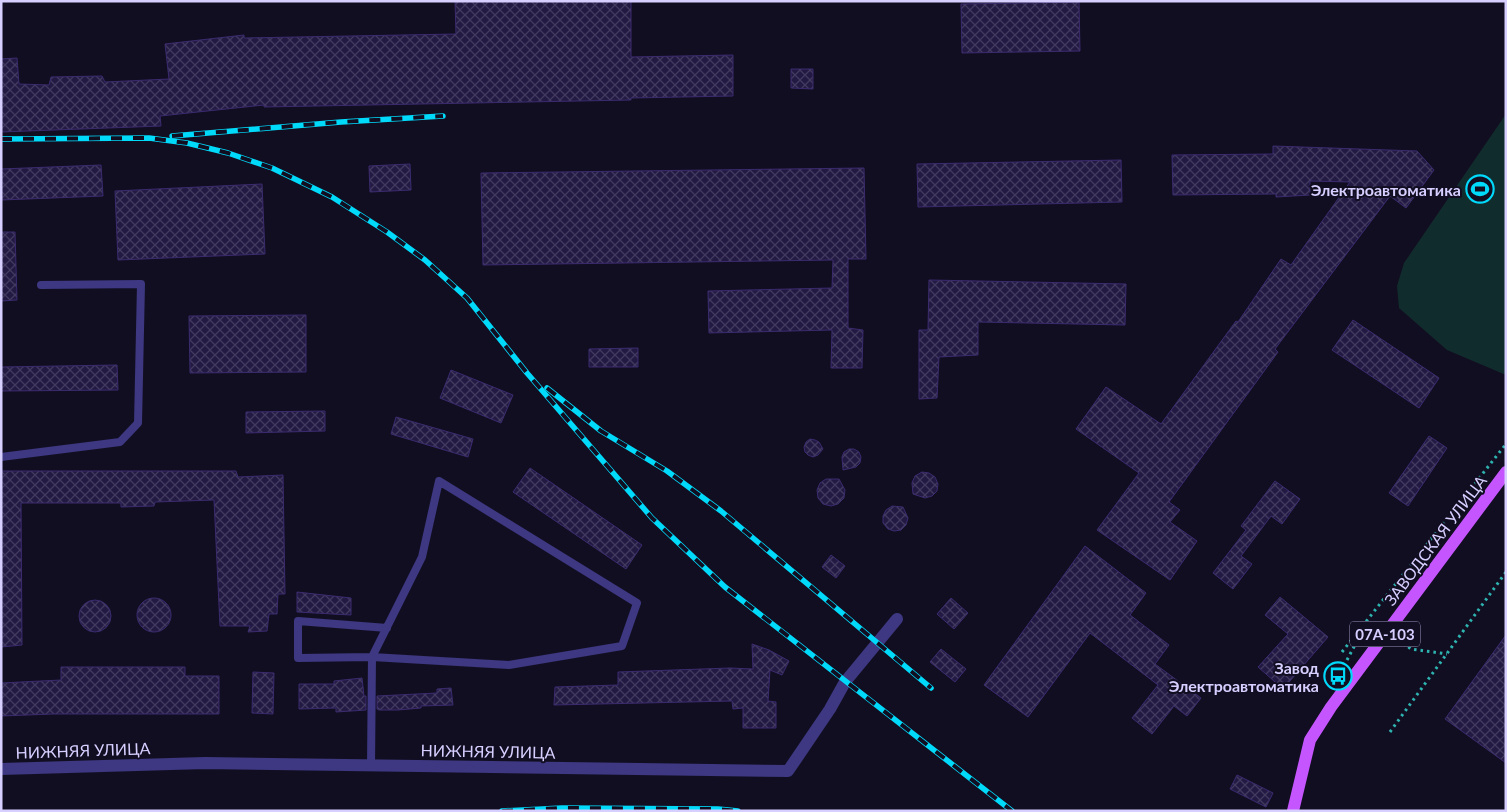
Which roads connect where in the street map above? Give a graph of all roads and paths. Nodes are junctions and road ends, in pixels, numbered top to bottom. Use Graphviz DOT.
graph roads {
  1 [pos="41,285"];
  2 [pos="1506,444"];
  3 [pos="1,457"];
  4 [pos="1506,472"];
  5 [pos="1506,572"];
  6 [pos="896,619"];
  7 [pos="387,628"];
  8 [pos="1342,652"];
  9 [pos="372,657"];
  10 [pos="1390,732"];
  11 [pos="371,766"];
  12 [pos="1,769"];
  13 [pos="1294,811"];
  1 -- 3 [label="lane"];
  2 -- 8 [label="path"];
  4 -- 13 [label="main road, ЗАВОДСКАЯ УЛИЦА / 07А-103"];
  5 -- 10 [label="path"];
  6 -- 11 [label="street, НИЖНЯЯ УЛИЦА"];
  7 -- 9 [label="lane"];
  7 -- 9 [label="lane"];
  7 -- 9 [label="lane"];
  9 -- 11 [label="lane"];
  11 -- 12 [label="street, НИЖНЯЯ УЛИЦА"];
}
